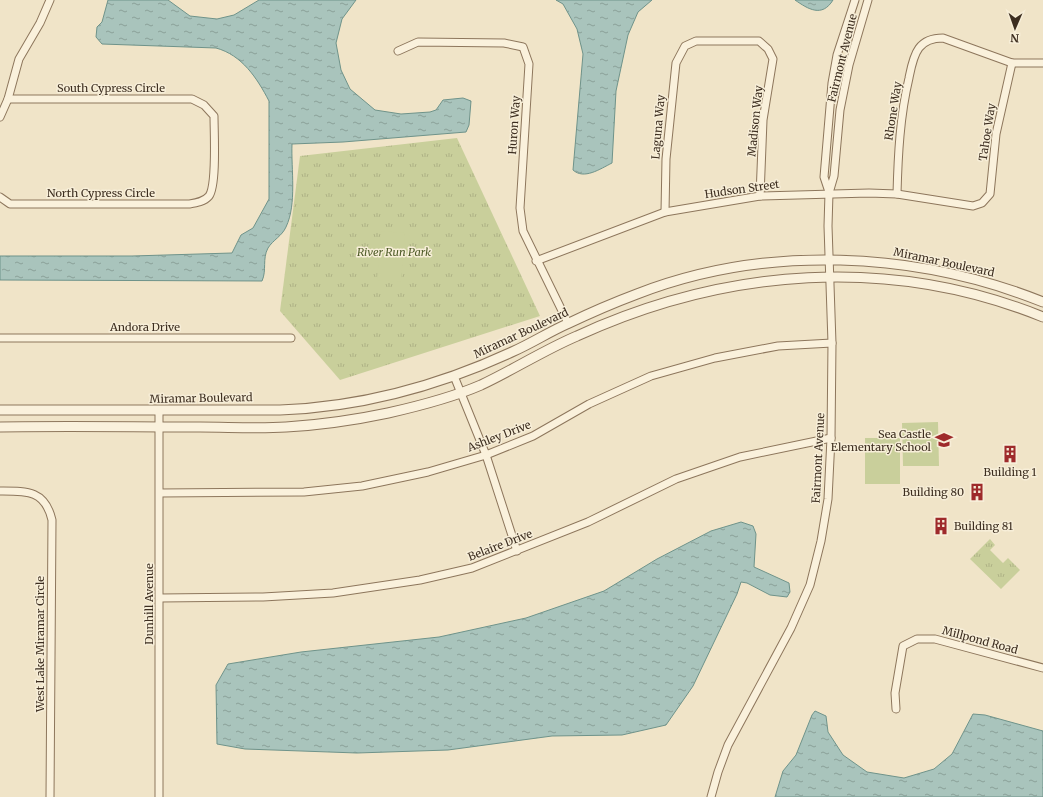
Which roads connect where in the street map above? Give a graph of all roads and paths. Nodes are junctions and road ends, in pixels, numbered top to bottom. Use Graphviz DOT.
graph roads {
  1 [pos="50,0"];
  2 [pos="855,0"];
  3 [pos="868,0"];
  4 [pos="685,46"];
  5 [pos="398,51"];
  6 [pos="1012,63"];
  7 [pos="1043,63"];
  8 [pos="8,99"];
  9 [pos="0,117"];
  10 [pos="829,193"];
  11 [pos="897,194"];
  12 [pos="760,196"];
  13 [pos="0,198"];
  14 [pos="204,200"];
  15 [pos="982,202"];
  16 [pos="665,212"];
  17 [pos="830,260"];
  18 [pos="536,261"];
  19 [pos="831,277"];
  20 [pos="1043,302"];
  21 [pos="1043,317"];
  22 [pos="568,324"];
  23 [pos="0,338"];
  24 [pos="291,338"];
  25 [pos="832,343"];
  26 [pos="454,376"];
  27 [pos="461,393"];
  28 [pos="0,410"];
  29 [pos="159,411"];
  30 [pos="0,427"];
  31 [pos="159,427"];
  32 [pos="831,438"];
  33 [pos="486,455"];
  34 [pos="0,490"];
  35 [pos="160,493"];
  36 [pos="518,551"];
  37 [pos="160,598"];
  38 [pos="1043,668"];
  39 [pos="896,709"];
  40 [pos="50,797"];
  41 [pos="158,797"];
  42 [pos="711,797"];
  1 -- 8 [label="street"];
  2 -- 10 [label="street, Fairmont Avenue"];
  3 -- 10 [label="street, Fairmont Avenue"];
  4 -- 12 [label="street, Madison Way"];
  4 -- 16 [label="street, Laguna Way"];
  5 -- 18 [label="street, Huron Way"];
  6 -- 7 [label="street"];
  6 -- 11 [label="street, Rhone Way"];
  6 -- 15 [label="street, Tahoe Way"];
  8 -- 9 [label="street"];
  8 -- 14 [label="street, South Cypress Circle"];
  10 -- 11 [label="street, Hudson Street"];
  10 -- 12 [label="street, Hudson Street"];
  10 -- 17 [label="street, Fairmont Avenue"];
  11 -- 15 [label="street, Hudson Street"];
  12 -- 16 [label="street, Hudson Street"];
  13 -- 14 [label="street, North Cypress Circle"];
  16 -- 18 [label="street, Hudson Street"];
  17 -- 19 [label="street, Fairmont Avenue"];
  17 -- 20 [label="street, Miramar Boulevard"];
  17 -- 22 [label="street, Miramar Boulevard"];
  18 -- 22 [label="street, Huron Way"];
  19 -- 21 [label="street"];
  19 -- 25 [label="street, Fairmont Avenue"];
  19 -- 27 [label="street"];
  22 -- 26 [label="street, Miramar Boulevard"];
  23 -- 24 [label="street, Andora Drive"];
  25 -- 32 [label="street, Fairmont Avenue"];
  25 -- 33 [label="street, Ashley Drive"];
  26 -- 27 [label="street"];
  26 -- 29 [label="street, Miramar Boulevard"];
  27 -- 31 [label="street"];
  27 -- 33 [label="street"];
  28 -- 29 [label="street, Miramar Boulevard"];
  29 -- 31 [label="street, Dunhill Avenue"];
  30 -- 31 [label="street"];
  31 -- 35 [label="street, Dunhill Avenue"];
  32 -- 36 [label="street, Belaire Drive"];
  32 -- 42 [label="street, Fairmont Avenue"];
  33 -- 35 [label="street, Ashley Drive"];
  33 -- 36 [label="street"];
  34 -- 40 [label="street, West Lake Miramar Circle"];
  35 -- 37 [label="street, Dunhill Avenue"];
  36 -- 37 [label="street, Belaire Drive"];
  37 -- 41 [label="street, Dunhill Avenue"];
  38 -- 39 [label="street, Millpond Road"];
}
